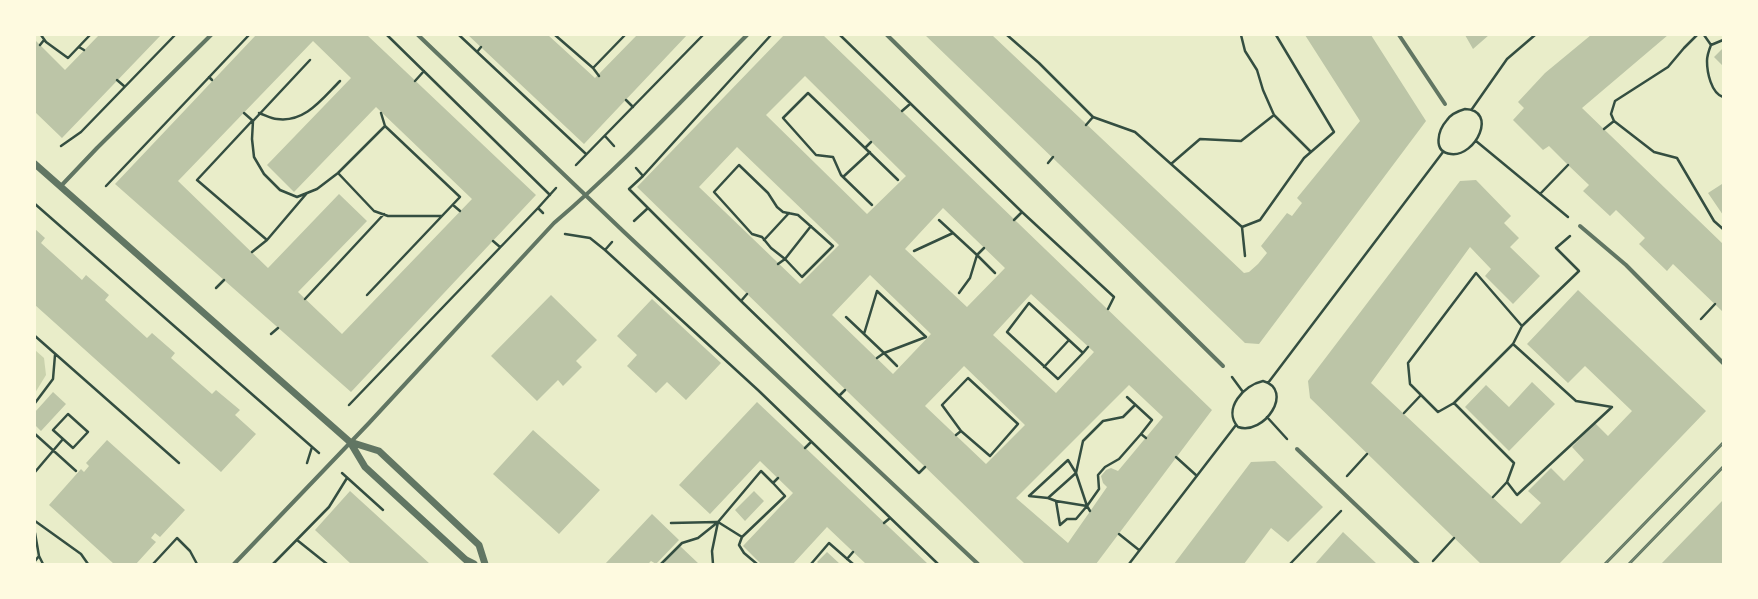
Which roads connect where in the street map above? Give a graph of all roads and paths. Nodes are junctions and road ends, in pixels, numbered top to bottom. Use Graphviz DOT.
graph roads {
  1 [pos="40,35"];
  2 [pos="90,35"];
  3 [pos="175,35"];
  4 [pos="211,35"];
  5 [pos="249,35"];
  6 [pos="387,35"];
  7 [pos="418,35"];
  8 [pos="459,35"];
  9 [pos="555,35"];
  10 [pos="624,35"];
  11 [pos="703,35"];
  12 [pos="747,35"];
  13 [pos="840,35"];
  14 [pos="887,35"];
  15 [pos="1007,35"];
  16 [pos="1241,35"];
  17 [pos="1276,35"];
  18 [pos="1399,35"];
  19 [pos="1535,35"];
  20 [pos="1697,35"];
  21 [pos="1704,35"];
  22 [pos="44,40"];
  23 [pos="1723,40"];
  24 [pos="40,45"];
  25 [pos="1711,45"];
  26 [pos="79,46"];
  27 [pos="481,47"];
  28 [pos="84,50"];
  29 [pos="477,52"];
  30 [pos="310,60"];
  31 [pos="593,68"];
  32 [pos="424,71"];
  33 [pos="599,76"];
  34 [pos="209,77"];
  35 [pos="117,80"];
  36 [pos="212,80"];
  37 [pos="340,80"];
  38 [pos="415,81"];
  39 [pos="124,86"];
  40 [pos="1723,97"];
  41 [pos="626,100"];
  42 [pos="910,104"];
  43 [pos="1445,104"];
  44 [pos="633,107"];
  45 [pos="1472,109"];
  46 [pos="902,111"];
  47 [pos="244,113"];
  48 [pos="260,113"];
  49 [pos="382,113"];
  50 [pos="1274,115"];
  51 [pos="1093,117"];
  52 [pos="253,120"];
  53 [pos="1614,120"];
  54 [pos="1086,125"];
  55 [pos="385,126"];
  56 [pos="1604,129"];
  57 [pos="1476,141"];
  58 [pos="871,142"];
  59 [pos="61,146"];
  60 [pos="865,148"];
  61 [pos="870,152"];
  62 [pos="1311,152"];
  63 [pos="1443,152"];
  64 [pos="586,154"];
  65 [pos="1053,157"];
  66 [pos="1048,162"];
  67 [pos="35,164"];
  68 [pos="1171,164"];
  69 [pos="1568,165"];
  70 [pos="338,173"];
  71 [pos="643,176"];
  72 [pos="565,177"];
  73 [pos="843,177"];
  74 [pos="898,180"];
  75 [pos="106,186"];
  76 [pos="60,187"];
  77 [pos="308,192"];
  78 [pos="1540,194"];
  79 [pos="550,195"];
  80 [pos="586,196"];
  81 [pos="35,204"];
  82 [pos="453,205"];
  83 [pos="872,205"];
  84 [pos="538,208"];
  85 [pos="648,208"];
  86 [pos="460,211"];
  87 [pos="1022,212"];
  88 [pos="789,213"];
  89 [pos="384,214"];
  90 [pos="442,216"];
  91 [pos="939,220"];
  92 [pos="1014,220"];
  93 [pos="554,223"];
  94 [pos="811,226"];
  95 [pos="1580,226"];
  96 [pos="1242,227"];
  97 [pos="1723,229"];
  98 [pos="623,232"];
  99 [pos="953,233"];
  100 [pos="267,240"];
  101 [pos="764,240"];
  102 [pos="493,241"];
  103 [pos="500,247"];
  104 [pos="984,248"];
  105 [pos="914,250"];
  106 [pos="252,252"];
  107 [pos="977,255"];
  108 [pos="1245,256"];
  109 [pos="785,259"];
  110 [pos="778,264"];
  111 [pos="995,273"];
  112 [pos="224,280"];
  113 [pos="216,288"];
  114 [pos="959,293"];
  115 [pos="747,294"];
  116 [pos="367,295"];
  117 [pos="305,299"];
  118 [pos="741,302"];
  119 [pos="1108,310"];
  120 [pos="846,317"];
  121 [pos="1522,326"];
  122 [pos="278,328"];
  123 [pos="271,334"];
  124 [pos="864,334"];
  125 [pos="35,336"];
  126 [pos="1069,340"];
  127 [pos="1513,344"];
  128 [pos="1088,348"];
  129 [pos="1083,353"];
  130 [pos="55,354"];
  131 [pos="884,354"];
  132 [pos="877,358"];
  133 [pos="1723,363"];
  134 [pos="897,366"];
  135 [pos="1044,366"];
  136 [pos="1223,366"];
  137 [pos="1268,383"];
  138 [pos="845,390"];
  139 [pos="1421,395"];
  140 [pos="839,396"];
  141 [pos="1127,397"];
  142 [pos="35,403"];
  143 [pos="1454,403"];
  144 [pos="349,405"];
  145 [pos="1135,405"];
  146 [pos="1404,413"];
  147 [pos="1267,417"];
  148 [pos="1236,425"];
  149 [pos="961,431"];
  150 [pos="35,434"];
  151 [pos="1141,434"];
  152 [pos="956,435"];
  153 [pos="1146,438"];
  154 [pos="63,439"];
  155 [pos="350,442"];
  156 [pos="811,442"];
  157 [pos="1723,443"];
  158 [pos="805,448"];
  159 [pos="1297,449"];
  160 [pos="53,450"];
  161 [pos="1367,454"];
  162 [pos="1176,458"];
  163 [pos="179,463"];
  164 [pos="329,463"];
  165 [pos="925,467"];
  166 [pos="1723,467"];
  167 [pos="76,471"];
  168 [pos="35,472"];
  169 [pos="1076,473"];
  170 [pos="1197,476"];
  171 [pos="347,478"];
  172 [pos="778,478"];
  173 [pos="1507,482"];
  174 [pos="774,483"];
  175 [pos="1337,487"];
  176 [pos="1048,498"];
  177 [pos="1493,498"];
  178 [pos="1056,501"];
  179 [pos="1352,501"];
  180 [pos="1087,506"];
  181 [pos="1090,511"];
  182 [pos="387,513"];
  183 [pos="890,518"];
  184 [pos="35,522"];
  185 [pos="718,522"];
  186 [pos="671,523"];
  187 [pos="884,523"];
  188 [pos="35,533"];
  189 [pos="1119,534"];
  190 [pos="742,537"];
  191 [pos="1454,538"];
  192 [pos="297,540"];
  193 [pos="1139,550"];
  194 [pos="853,552"];
  195 [pos="39,556"];
  196 [pos="847,559"];
  197 [pos="35,561"];
  198 [pos="43,564"];
  199 [pos="88,564"];
  200 [pos="153,564"];
  201 [pos="197,564"];
  202 [pos="234,564"];
  203 [pos="273,564"];
  204 [pos="327,564"];
  205 [pos="474,564"];
  206 [pos="486,564"];
  207 [pos="661,564"];
  208 [pos="713,564"];
  209 [pos="757,564"];
  210 [pos="811,564"];
  211 [pos="853,564"];
  212 [pos="938,564"];
  213 [pos="978,564"];
  214 [pos="1128,564"];
  215 [pos="1290,564"];
  216 [pos="1418,564"];
  217 [pos="1430,564"];
  218 [pos="1606,564"];
  219 [pos="1629,564"];
  1 -- 22 [label="path"];
  2 -- 26 [label="path"];
  3 -- 39 [label="path"];
  4 -- 76 [label="street"];
  5 -- 34 [label="path"];
  6 -- 32 [label="path"];
  7 -- 72 [label="street"];
  8 -- 29 [label="path"];
  9 -- 31 [label="path"];
  10 -- 31 [label="path"];
  11 -- 44 [label="path"];
  12 -- 80 [label="street"];
  13 -- 42 [label="path"];
  14 -- 136 [label="street"];
  15 -- 51 [label="path"];
  16 -- 50 [label="path"];
  17 -- 62 [label="path"];
  18 -- 43 [label="street"];
  19 -- 45 [label="path"];
  20 -- 53 [label="path"];
  21 -- 25 [label="path"];
  22 -- 24 [label="path"];
  22 -- 26 [label="path"];
  23 -- 25 [label="path"];
  25 -- 40 [label="path"];
  26 -- 28 [label="path"];
  27 -- 29 [label="path"];
  29 -- 64 [label="path"];
  30 -- 48 [label="path"];
  31 -- 33 [label="path"];
  32 -- 38 [label="path"];
  32 -- 79 [label="path"];
  34 -- 36 [label="path"];
  34 -- 75 [label="path"];
  35 -- 39 [label="path"];
  37 -- 48 [label="path"];
  39 -- 59 [label="path"];
  41 -- 44 [label="path"];
  42 -- 46 [label="path"];
  42 -- 87 [label="path"];
  44 -- 64 [label="path"];
  45 -- 57 [label="path"];
  45 -- 63 [label="path"];
  47 -- 52 [label="path"];
  48 -- 52 [label="path"];
  49 -- 55 [label="path"];
  50 -- 62 [label="path"];
  50 -- 68 [label="path"];
  51 -- 54 [label="path"];
  51 -- 68 [label="path"];
  52 -- 77 [label="path"];
  52 -- 100 [label="path"];
  53 -- 56 [label="path"];
  53 -- 97 [label="path"];
  55 -- 70 [label="path"];
  55 -- 82 [label="path"];
  57 -- 63 [label="path"];
  57 -- 78 [label="path"];
  58 -- 60 [label="path"];
  60 -- 61 [label="path"];
  60 -- 73 [label="path"];
  61 -- 73 [label="path"];
  61 -- 74 [label="path"];
  62 -- 96 [label="path"];
  63 -- 137 [label="path"];
  64 -- 72 [label="path"];
  65 -- 66 [label="path"];
  67 -- 76 [label="street"];
  68 -- 96 [label="path"];
  69 -- 78 [label="path"];
  70 -- 77 [label="path"];
  70 -- 89 [label="path"];
  71 -- 85 [label="path"];
  72 -- 79 [label="path"];
  72 -- 80 [label="street"];
  73 -- 83 [label="path"];
  76 -- 155 [label="street"];
  77 -- 100 [label="path"];
  78 -- 95 [label="path"];
  79 -- 84 [label="path"];
  80 -- 93 [label="street"];
  80 -- 98 [label="street"];
  81 -- 164 [label="path"];
  82 -- 86 [label="path"];
  82 -- 90 [label="path"];
  84 -- 93 [label="path"];
  84 -- 103 [label="path"];
  85 -- 98 [label="path"];
  85 -- 118 [label="path"];
  87 -- 92 [label="path"];
  87 -- 119 [label="path"];
  88 -- 94 [label="path"];
  88 -- 101 [label="path"];
  88 -- 101 [label="path"];
  89 -- 90 [label="path"];
  89 -- 117 [label="path"];
  90 -- 116 [label="path"];
  91 -- 99 [label="path"];
  93 -- 155 [label="street"];
  93 -- 156 [label="path"];
  94 -- 109 [label="path"];
  94 -- 109 [label="path"];
  95 -- 121 [label="path"];
  95 -- 133 [label="street"];
  96 -- 108 [label="path"];
  98 -- 213 [label="street"];
  99 -- 105 [label="path"];
  99 -- 107 [label="path"];
  100 -- 106 [label="path"];
  101 -- 109 [label="path"];
  102 -- 103 [label="path"];
  103 -- 144 [label="path"];
  104 -- 107 [label="path"];
  107 -- 111 [label="path"];
  107 -- 114 [label="path"];
  109 -- 110 [label="path"];
  112 -- 113 [label="path"];
  115 -- 118 [label="path"];
  118 -- 140 [label="path"];
  120 -- 124 [label="path"];
  121 -- 127 [label="path"];
  121 -- 139 [label="path"];
  122 -- 123 [label="path"];
  124 -- 131 [label="path"];
  124 -- 131 [label="path"];
  125 -- 130 [label="path"];
  126 -- 129 [label="path"];
  126 -- 135 [label="path"];
  126 -- 135 [label="path"];
  127 -- 143 [label="path"];
  127 -- 173 [label="path"];
  128 -- 129 [label="path"];
  129 -- 135 [label="path"];
  130 -- 142 [label="path"];
  130 -- 163 [label="path"];
  131 -- 132 [label="path"];
  131 -- 134 [label="path"];
  137 -- 147 [label="path"];
  137 -- 148 [label="path"];
  138 -- 140 [label="path"];
  139 -- 143 [label="path"];
  139 -- 146 [label="path"];
  140 -- 165 [label="path"];
  141 -- 145 [label="path"];
  143 -- 173 [label="path"];
  145 -- 151 [label="path"];
  145 -- 169 [label="path"];
  147 -- 148 [label="path"];
  147 -- 159 [label="path"];
  148 -- 170 [label="path"];
  149 -- 149 [label="path"];
  149 -- 152 [label="path"];
  150 -- 160 [label="path"];
  151 -- 153 [label="path"];
  151 -- 180 [label="path"];
  154 -- 154 [label="path"];
  154 -- 160 [label="path"];
  155 -- 164 [label="street"];
  155 -- 205 [label="street"];
  155 -- 206 [label="street"];
  156 -- 158 [label="path"];
  156 -- 183 [label="path"];
  157 -- 218 [label="lane"];
  159 -- 175 [label="street"];
  160 -- 167 [label="path"];
  160 -- 168 [label="path"];
  161 -- 175 [label="path"];
  162 -- 170 [label="path"];
  164 -- 171 [label="path"];
  164 -- 202 [label="street"];
  166 -- 219 [label="lane"];
  169 -- 176 [label="path"];
  169 -- 176 [label="path"];
  169 -- 180 [label="path"];
  170 -- 193 [label="path"];
  171 -- 182 [label="path"];
  171 -- 192 [label="path"];
  172 -- 174 [label="path"];
  173 -- 177 [label="path"];
  174 -- 185 [label="path"];
  174 -- 190 [label="path"];
  175 -- 179 [label="street"];
  176 -- 178 [label="path"];
  178 -- 180 [label="path"];
  178 -- 180 [label="path"];
  179 -- 215 [label="path"];
  179 -- 216 [label="street"];
  180 -- 181 [label="path"];
  183 -- 187 [label="path"];
  183 -- 212 [label="path"];
  184 -- 199 [label="path"];
  185 -- 186 [label="path"];
  185 -- 190 [label="path"];
  185 -- 207 [label="path"];
  185 -- 208 [label="path"];
  188 -- 195 [label="path"];
  189 -- 193 [label="path"];
  190 -- 209 [label="path"];
  191 -- 217 [label="path"];
  192 -- 203 [label="path"];
  192 -- 204 [label="path"];
  193 -- 214 [label="path"];
  194 -- 196 [label="path"];
  195 -- 197 [label="path"];
  195 -- 198 [label="path"];
  196 -- 210 [label="path"];
  196 -- 211 [label="path"];
  200 -- 201 [label="path"];
}
